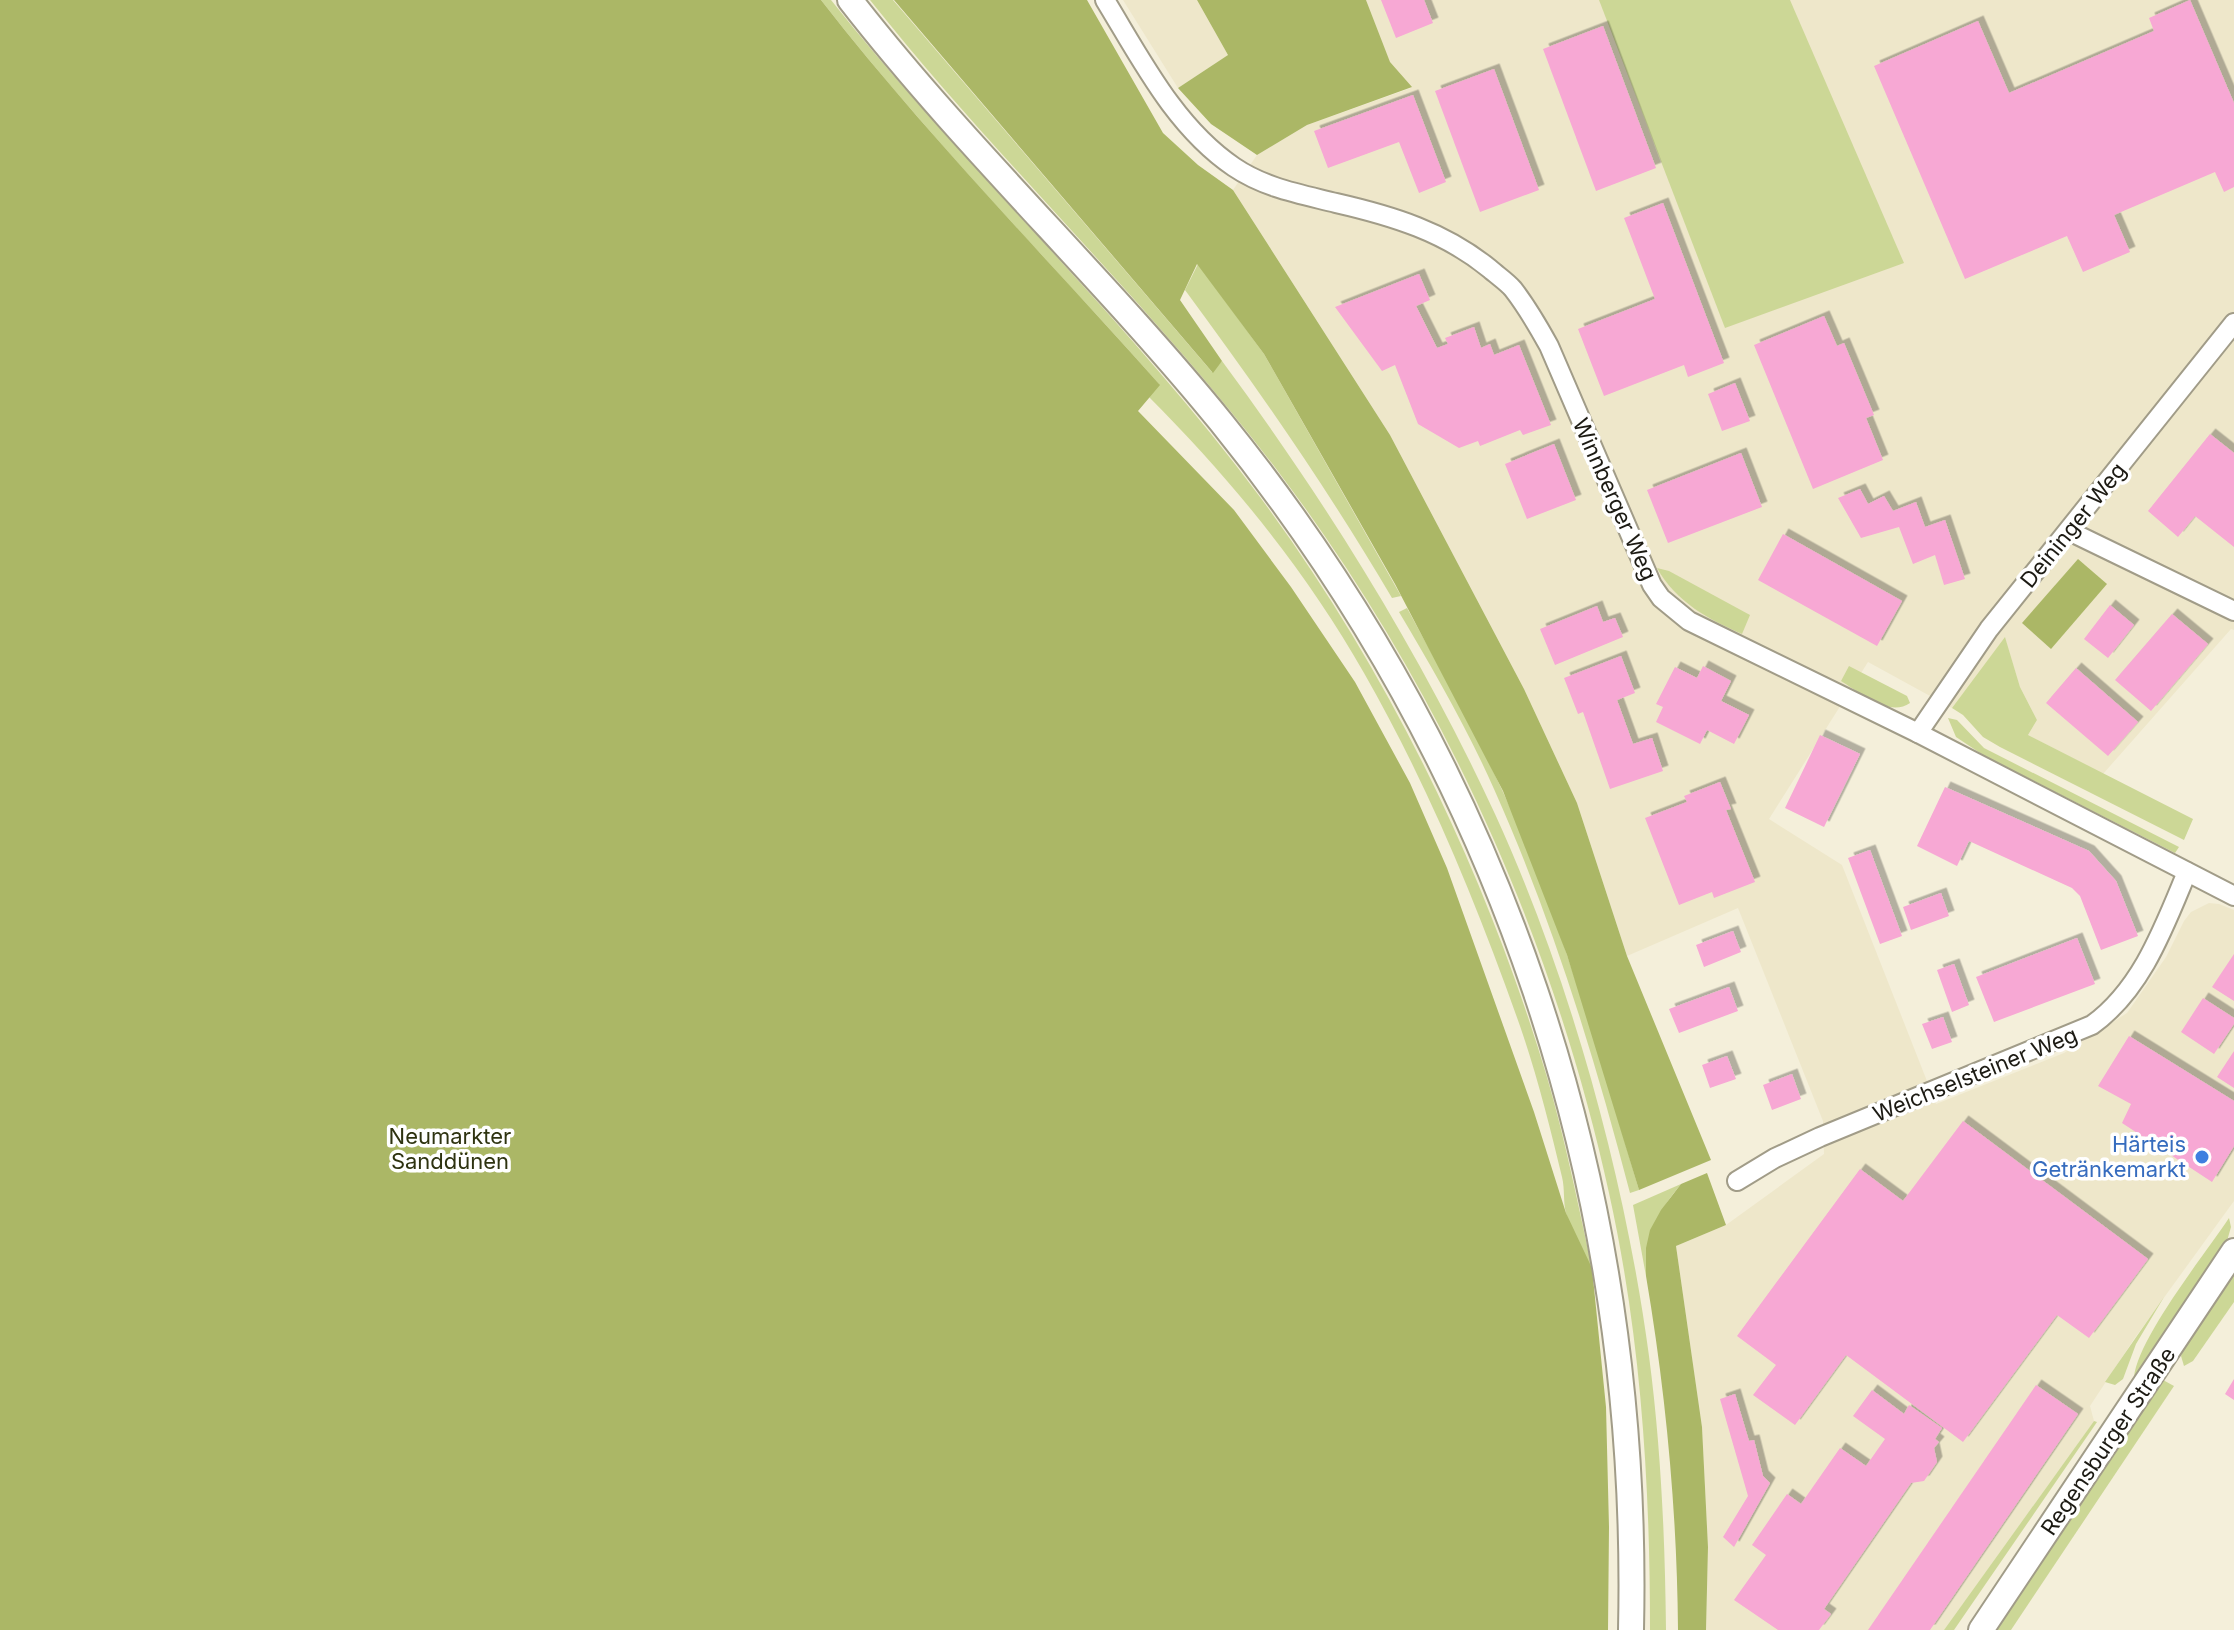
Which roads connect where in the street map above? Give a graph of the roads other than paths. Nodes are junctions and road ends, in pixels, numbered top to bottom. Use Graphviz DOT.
graph roads {
  1 [pos="850,0"];
  2 [pos="1105,0"];
  3 [pos="2234,323"];
  4 [pos="2069,531"];
  5 [pos="2234,611"];
  6 [pos="1918,733"];
  7 [pos="2187,872"];
  8 [pos="2234,896"];
  9 [pos="1737,1181"];
  10 [pos="2234,1251"];
  11 [pos="1631,1630"];
  12 [pos="1981,1630"];
  1 -- 11 [label="main road"];
  2 -- 6 [label="street, Winnberger Weg"];
  3 -- 4 [label="street, Deininger Weg"];
  4 -- 5 [label="street"];
  4 -- 6 [label="street, Deininger Weg"];
  6 -- 7 [label="street, Winnberger Weg"];
  7 -- 8 [label="street, Winnberger Weg"];
  7 -- 9 [label="street, Weichselsteiner Weg"];
  10 -- 12 [label="main road, Regensburger Straße"];
}
